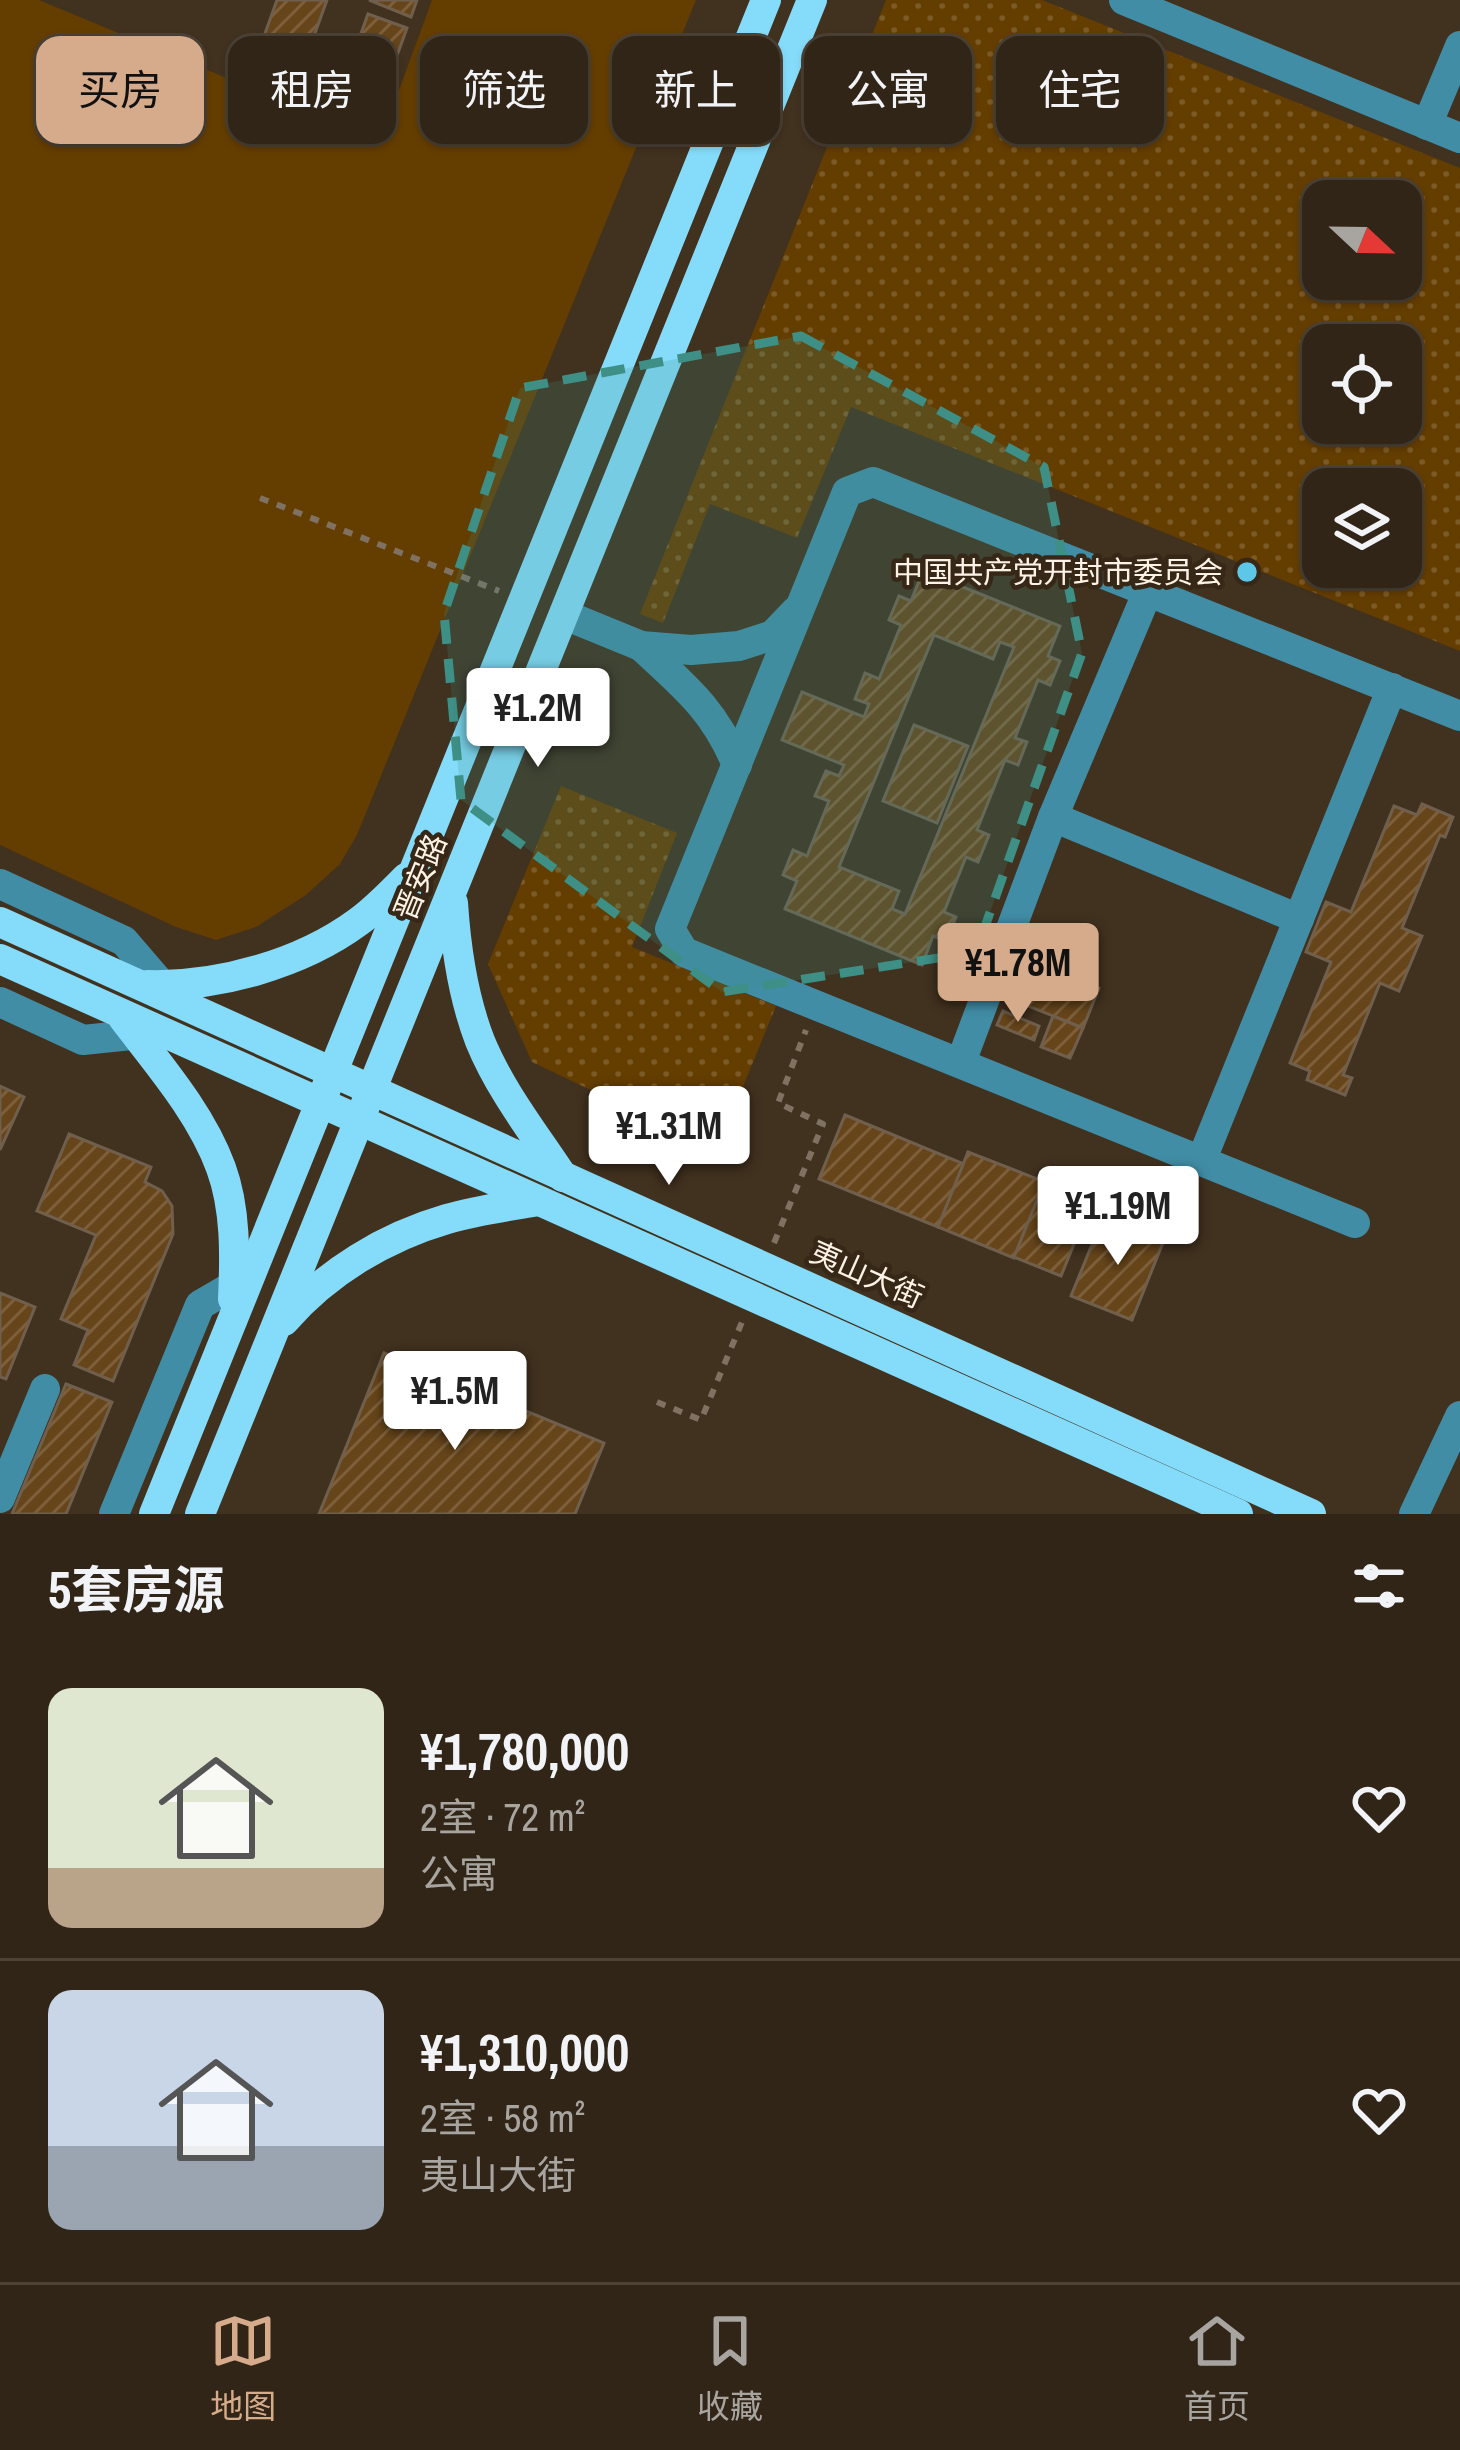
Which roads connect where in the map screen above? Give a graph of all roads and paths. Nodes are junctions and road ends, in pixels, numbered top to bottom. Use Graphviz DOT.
graph roads {
  1 [pos="766,0"];
  2 [pos="812,0"];
  3 [pos="1124,0"];
  4 [pos="1460,46"];
  5 [pos="1427,124"];
  6 [pos="1460,138"];
  7 [pos="260,498"];
  8 [pos="1148,591"];
  9 [pos="524,601"];
  10 [pos="800,607"];
  11 [pos="565,615"];
  12 [pos="641,646"];
  13 [pos="1392,688"];
  14 [pos="1460,716"];
  15 [pos="736,765"];
  16 [pos="1053,817"];
  17 [pos="415,870"];
  18 [pos="0,884"];
  19 [pos="453,891"];
  20 [pos="1299,919"];
  21 [pos="0,922"];
  22 [pos="0,959"];
  23 [pos="159,991"];
  24 [pos="0,1003"];
  25 [pos="816,1004"];
  26 [pos="139,1026"];
  27 [pos="961,1062"];
  28 [pos="333,1073"];
  29 [pos="372,1090"];
  30 [pos="321,1103"];
  31 [pos="360,1120"];
  32 [pos="823,1124"];
  33 [pos="1202,1159"];
  34 [pos="563,1177"];
  35 [pos="539,1201"];
  36 [pos="1355,1223"];
  37 [pos="242,1281"];
  38 [pos="273,1335"];
  39 [pos="45,1389"];
  40 [pos="657,1402"];
  41 [pos="1460,1416"];
  42 [pos="701,1420"];
  43 [pos="0,1498"];
  44 [pos="114,1514"];
  45 [pos="154,1514"];
  46 [pos="200,1514"];
  47 [pos="1238,1514"];
  48 [pos="1311,1514"];
  49 [pos="1414,1514"];
  1 -- 9 [label="main road, 晋安路"];
  2 -- 11 [label="main road, 晋安路"];
  3 -- 5 [label="street"];
  4 -- 5 [label="street"];
  5 -- 6 [label="street"];
  7 -- 9 [label="path"];
  8 -- 10 [label="street"];
  8 -- 13 [label="street"];
  8 -- 16 [label="street"];
  9 -- 17 [label="main road, 晋安路"];
  10 -- 12 [label="street"];
  10 -- 15 [label="street"];
  11 -- 12 [label="street"];
  11 -- 19 [label="main road, 晋安路"];
  12 -- 15 [label="street"];
  13 -- 14 [label="street"];
  13 -- 20 [label="street"];
  15 -- 25 [label="street"];
  16 -- 20 [label="street"];
  16 -- 27 [label="street"];
  17 -- 23 [label="main road"];
  17 -- 28 [label="main road, 晋安路"];
  18 -- 23 [label="street"];
  19 -- 29 [label="main road, 晋安路"];
  19 -- 34 [label="main road"];
  20 -- 33 [label="street"];
  21 -- 23 [label="main road, 夷山大街"];
  22 -- 26 [label="main road"];
  23 -- 28 [label="main road, 夷山大街"];
  24 -- 26 [label="street"];
  25 -- 27 [label="street"];
  25 -- 32 [label="path"];
  26 -- 30 [label="main road"];
  26 -- 37 [label="main road"];
  27 -- 33 [label="street"];
  28 -- 29 [label="main road, 夷山大街"];
  28 -- 30 [label="main road, 晋安路"];
  29 -- 31 [label="main road, 晋安路"];
  29 -- 34 [label="main road, 夷山大街"];
  30 -- 31 [label="main road"];
  30 -- 37 [label="main road, 晋安路"];
  31 -- 35 [label="main road"];
  31 -- 38 [label="main road, 晋安路"];
  33 -- 36 [label="street"];
  34 -- 48 [label="main road, 夷山大街"];
  35 -- 38 [label="main road"];
  35 -- 47 [label="main road"];
  37 -- 44 [label="street"];
  37 -- 45 [label="main road, 晋安路"];
  38 -- 46 [label="main road, 晋安路"];
  39 -- 43 [label="street"];
  40 -- 42 [label="path"];
  41 -- 49 [label="street"];
}
